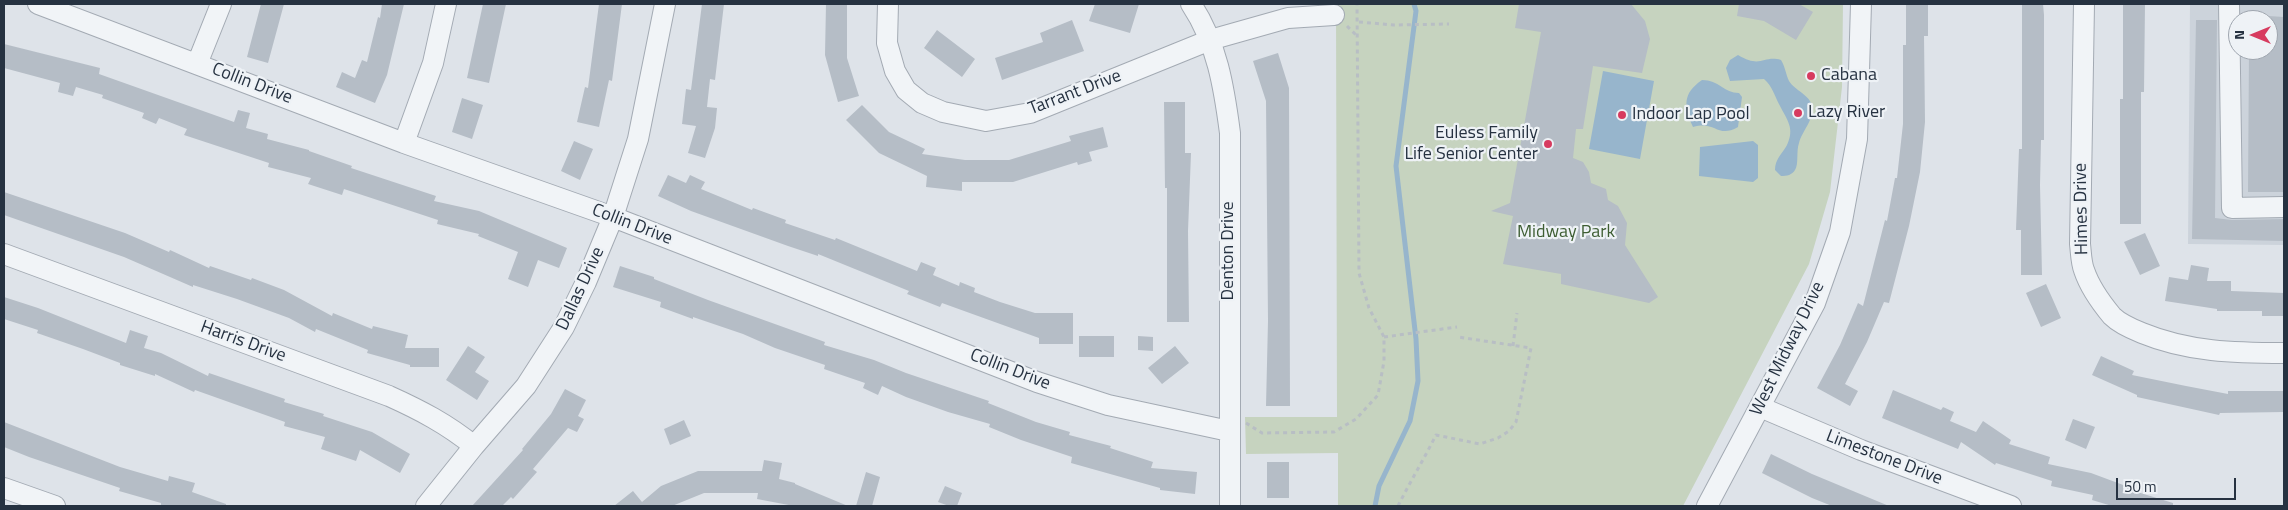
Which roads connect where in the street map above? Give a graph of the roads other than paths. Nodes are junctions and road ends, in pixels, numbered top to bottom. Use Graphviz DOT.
graph roads {
  1 [pos="38,4"];
  2 [pos="221,4"];
  3 [pos="446,4"];
  4 [pos="665,4"];
  5 [pos="888,4"];
  6 [pos="1191,4"];
  7 [pos="1861,4"];
  8 [pos="2084,4"];
  9 [pos="2229,4"];
  10 [pos="1334,16"];
  11 [pos="1210,40"];
  12 [pos="197,64"];
  13 [pos="404,143"];
  14 [pos="2284,207"];
  15 [pos="613,217"];
  16 [pos="4,254"];
  17 [pos="2284,353"];
  18 [pos="1760,407"];
  19 [pos="1229,424"];
  20 [pos="474,446"];
  21 [pos="4,488"];
  22 [pos="55,506"];
  23 [pos="426,506"];
  24 [pos="1230,506"];
  25 [pos="1707,506"];
  26 [pos="2011,506"];
  1 -- 12 [label="street, Collin Drive"];
  2 -- 12 [label="street"];
  3 -- 13 [label="street"];
  4 -- 15 [label="street, Dallas Drive"];
  5 -- 11 [label="street, Tarrant Drive"];
  6 -- 11 [label="street, Denton Drive"];
  7 -- 18 [label="street, West Midway Drive"];
  8 -- 17 [label="street, Himes Drive"];
  9 -- 14 [label="street"];
  10 -- 11 [label="street, Tarrant Drive"];
  11 -- 19 [label="street, Denton Drive"];
  12 -- 13 [label="street, Collin Drive"];
  13 -- 15 [label="street, Collin Drive"];
  15 -- 19 [label="street, Collin Drive"];
  15 -- 20 [label="street, Dallas Drive"];
  16 -- 20 [label="street, Harris Drive"];
  18 -- 25 [label="street, West Midway Drive"];
  18 -- 26 [label="street, Limestone Drive"];
  19 -- 24 [label="street, Denton Drive"];
  20 -- 23 [label="street, Dallas Drive"];
  21 -- 22 [label="street"];
}
